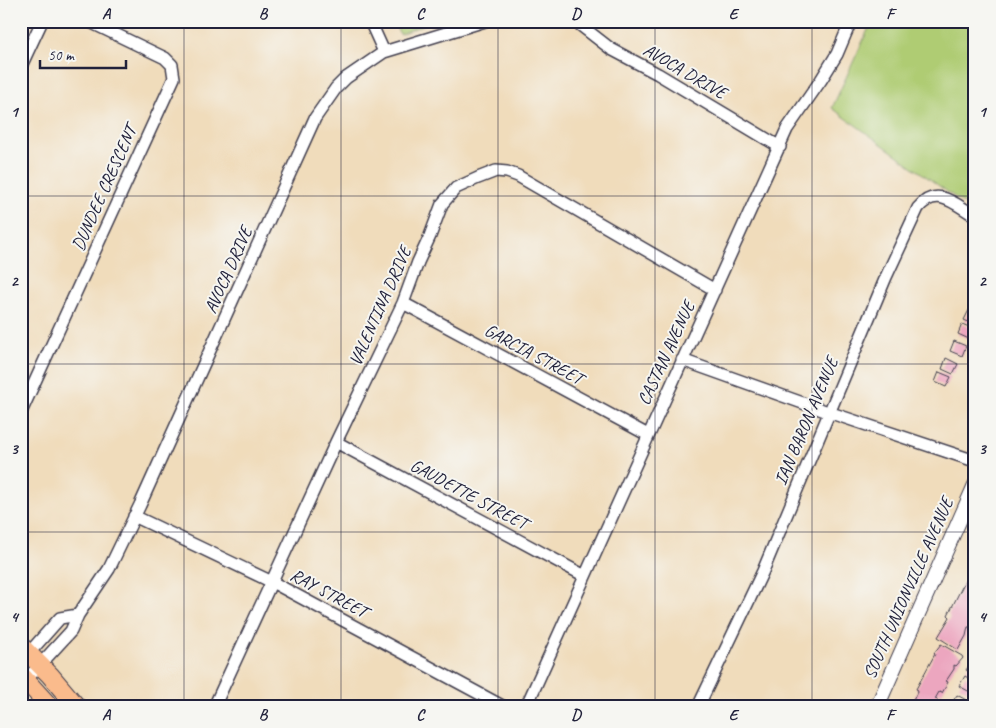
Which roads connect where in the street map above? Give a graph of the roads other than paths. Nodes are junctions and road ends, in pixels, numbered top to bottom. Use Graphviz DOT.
graph roads {
  1 [pos="42,21"];
  2 [pos="88,21"];
  3 [pos="370,21"];
  4 [pos="486,21"];
  5 [pos="575,21"];
  6 [pos="852,21"];
  7 [pos="384,52"];
  8 [pos="21,66"];
  9 [pos="780,147"];
  10 [pos="975,216"];
  11 [pos="715,290"];
  12 [pos="403,303"];
  13 [pos="682,360"];
  14 [pos="21,412"];
  15 [pos="828,412"];
  16 [pos="648,435"];
  17 [pos="336,442"];
  18 [pos="975,461"];
  19 [pos="975,485"];
  20 [pos="134,516"];
  21 [pos="585,576"];
  22 [pos="272,582"];
  23 [pos="78,615"];
  24 [pos="30,654"];
  25 [pos="24,678"];
  26 [pos="50,707"];
  27 [pos="77,707"];
  28 [pos="214,707"];
  29 [pos="504,707"];
  30 [pos="526,707"];
  31 [pos="698,707"];
  32 [pos="877,707"];
  1 -- 8 [label="street"];
  2 -- 14 [label="street, DUNDEE CRESCENT"];
  3 -- 7 [label="street"];
  4 -- 7 [label="street, AVOCA DRIVE"];
  5 -- 9 [label="street, AVOCA DRIVE"];
  6 -- 9 [label="street, CASTAN AVENUE"];
  7 -- 20 [label="street, AVOCA DRIVE"];
  9 -- 11 [label="street, CASTAN AVENUE"];
  10 -- 15 [label="street, IAN BARON AVENUE"];
  11 -- 12 [label="street, VALENTINA DRIVE"];
  11 -- 13 [label="street, CASTAN AVENUE"];
  12 -- 16 [label="street, GARCIA STREET"];
  12 -- 17 [label="street, VALENTINA DRIVE"];
  13 -- 15 [label="street"];
  13 -- 16 [label="street, CASTAN AVENUE"];
  15 -- 18 [label="street"];
  15 -- 31 [label="street, IAN BARON AVENUE"];
  16 -- 21 [label="street, CASTAN AVENUE"];
  17 -- 21 [label="street, GAUDETTE STREET"];
  17 -- 22 [label="street, VALENTINA DRIVE"];
  19 -- 32 [label="street, SOUTH UNIONVILLE AVENUE"];
  20 -- 22 [label="street, RAY STREET"];
  20 -- 23 [label="street, AVOCA DRIVE"];
  21 -- 30 [label="street, CASTAN AVENUE"];
  22 -- 28 [label="street, VALENTINA DRIVE"];
  22 -- 29 [label="street, RAY STREET"];
  23 -- 24 [label="street, AVOCA DRIVE"];
  23 -- 24 [label="street, AVOCA DRIVE"];
  24 -- 25 [label="street, AVOCA DRIVE"];
  24 -- 27 [label="main road"];
  25 -- 26 [label="main road"];
}
